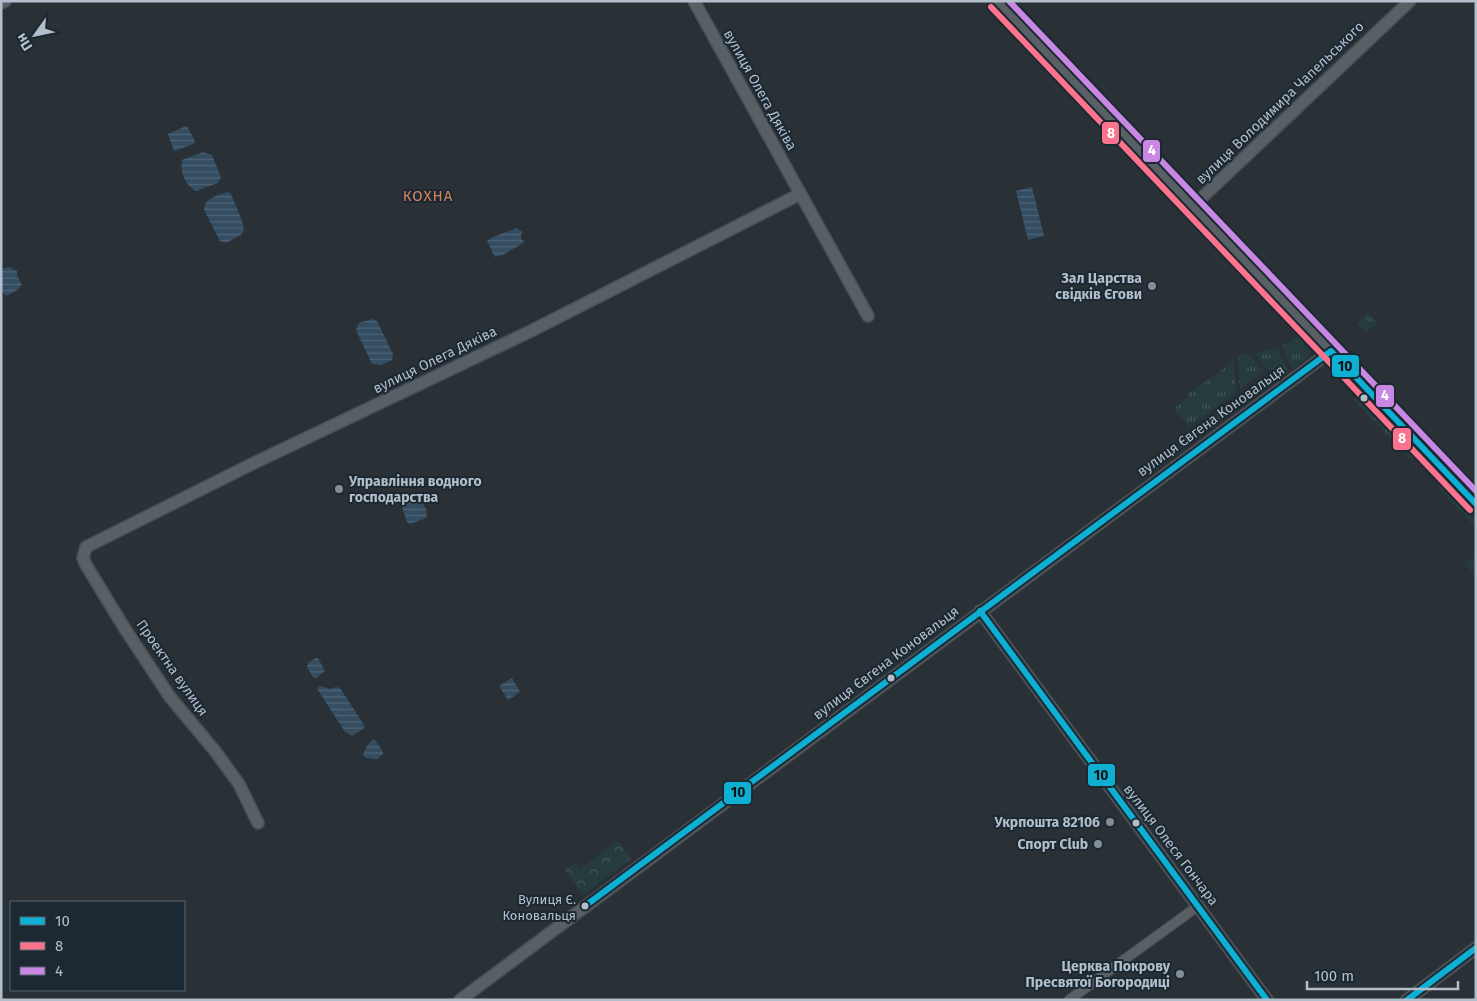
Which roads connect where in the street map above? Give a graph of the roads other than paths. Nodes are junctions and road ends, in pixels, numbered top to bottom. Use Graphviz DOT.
graph roads {
  1 [pos="5,1"];
  2 [pos="694,1"];
  3 [pos="997,1"];
  4 [pos="1410,1"];
  5 [pos="1,3"];
  6 [pos="800,194"];
  7 [pos="1192,207"];
  8 [pos="868,316"];
  9 [pos="1331,351"];
  10 [pos="1476,504"];
  11 [pos="83,552"];
  12 [pos="980,611"];
  13 [pos="258,822"];
  14 [pos="1198,906"];
  15 [pos="1476,948"];
  16 [pos="460,1000"];
  17 [pos="1069,1000"];
  18 [pos="1267,1000"];
  19 [pos="1407,1000"];
  1 -- 5 [label="street"];
  2 -- 6 [label="street, вулиця Олега Дяківа"];
  3 -- 7 [label="street"];
  4 -- 7 [label="street, вулиця Володимира Чапельського"];
  6 -- 8 [label="street, вулиця Олега Дяківа"];
  6 -- 11 [label="street, вулиця Олега Дяківа"];
  7 -- 9 [label="street"];
  9 -- 10 [label="street"];
  9 -- 12 [label="street, вулиця Євгена Коновальця"];
  11 -- 13 [label="street, Проектна вулиця"];
  12 -- 14 [label="street, вулиця Олеся Гончара"];
  12 -- 16 [label="street, вулиця Євгена Коновальця"];
  14 -- 17 [label="street"];
  14 -- 18 [label="street, вулиця Олеся Гончара"];
  15 -- 19 [label="street"];
}
